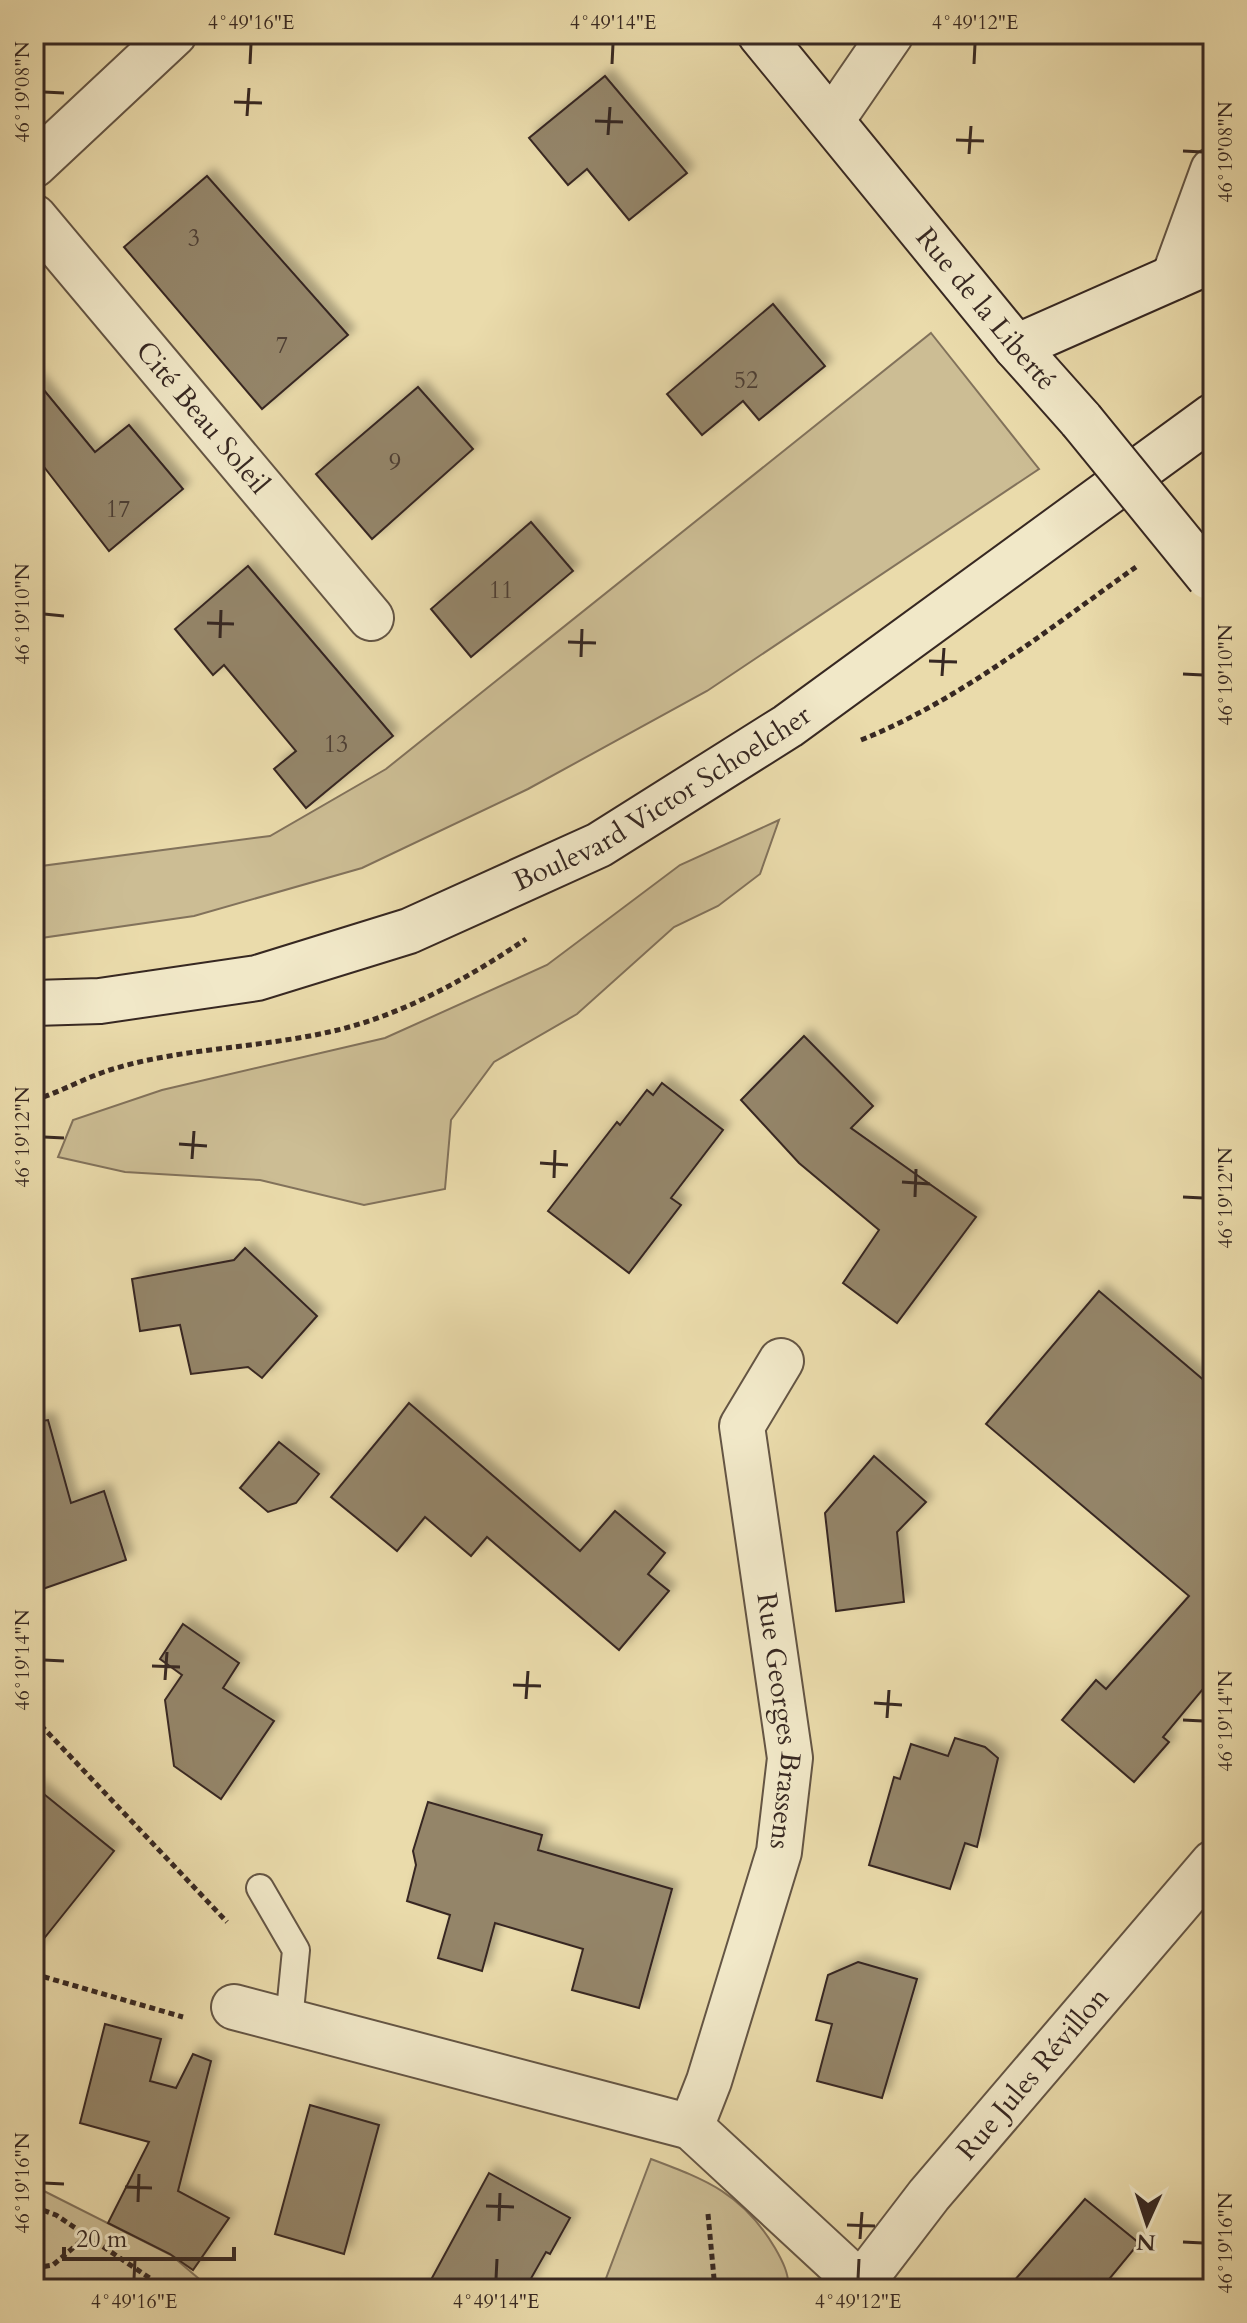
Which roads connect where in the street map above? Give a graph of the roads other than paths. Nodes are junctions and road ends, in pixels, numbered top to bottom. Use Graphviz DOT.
graph roads {
  1 [pos="174,34"];
  2 [pos="760,34"];
  3 [pos="891,34"];
  4 [pos="832,120"];
  5 [pos="34,165"];
  6 [pos="1213,170"];
  7 [pos="34,217"];
  8 [pos="1213,260"];
  9 [pos="1174,277"];
  10 [pos="1016,347"];
  11 [pos="1213,416"];
  12 [pos="1211,580"];
  13 [pos="371,618"];
  14 [pos="34,1003"];
  15 [pos="781,1361"];
  16 [pos="1213,1863"];
  17 [pos="260,1888"];
  18 [pos="234,2007"];
  19 [pos="289,2021"];
  20 [pos="691,2127"];
  21 [pos="861,2287"];
  1 -- 5 [label="street"];
  2 -- 4 [label="street, Rue de la Liberté"];
  3 -- 4 [label="street"];
  4 -- 10 [label="street, Rue de la Liberté"];
  6 -- 9 [label="street"];
  7 -- 13 [label="street, Cité Beau Soleil"];
  8 -- 9 [label="street"];
  9 -- 10 [label="street"];
  10 -- 12 [label="street, Rue de la Liberté, bridge"];
  11 -- 14 [label="street, Boulevard Victor Schoelcher"];
  15 -- 20 [label="street, Rue Georges Brassens"];
  16 -- 21 [label="street, Rue Jules Révillon"];
  17 -- 19 [label="lane"];
  18 -- 19 [label="street"];
  19 -- 20 [label="street"];
  20 -- 21 [label="street"];
}
